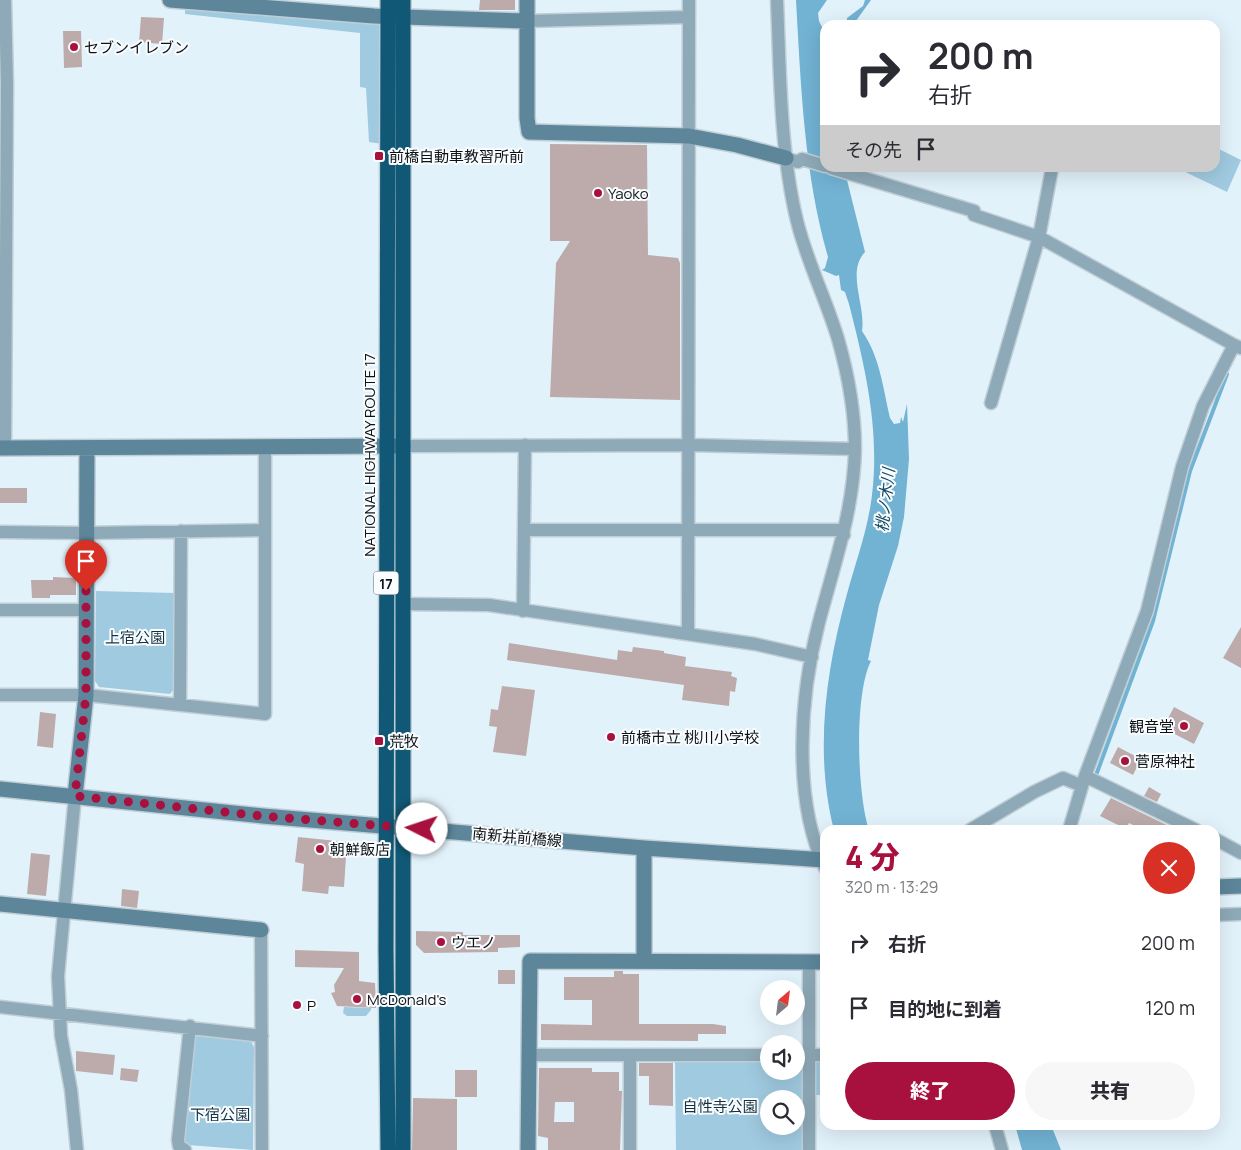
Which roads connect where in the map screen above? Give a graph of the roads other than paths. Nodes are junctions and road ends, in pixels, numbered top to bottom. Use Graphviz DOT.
graph roads {
  1 [pos="5,0"];
  2 [pos="170,0"];
  3 [pos="288,0"];
  4 [pos="388,0"];
  5 [pos="403,0"];
  6 [pos="527,0"];
  7 [pos="689,0"];
  8 [pos="777,0"];
  9 [pos="388,16"];
  10 [pos="403,17"];
  11 [pos="689,17"];
  12 [pos="527,21"];
  13 [pos="689,136"];
  14 [pos="786,158"];
  15 [pos="820,164"];
  16 [pos="3,168"];
  17 [pos="846,172"];
  18 [pos="1051,172"];
  19 [pos="1038,237"];
  20 [pos="3,261"];
  21 [pos="1238,346"];
  22 [pos="3,351"];
  23 [pos="991,403"];
  24 [pos="690,444"];
  25 [pos="525,445"];
  26 [pos="387,446"];
  27 [pos="404,446"];
  28 [pos="3,448"];
  29 [pos="265,448"];
  30 [pos="87,449"];
  31 [pos="855,449"];
  32 [pos="265,530"];
  33 [pos="525,530"];
  34 [pos="690,530"];
  35 [pos="180,531"];
  36 [pos="0,532"];
  37 [pos="87,533"];
  38 [pos="844,535"];
  39 [pos="404,604"];
  40 [pos="0,610"];
  41 [pos="86,610"];
  42 [pos="523,611"];
  43 [pos="688,634"];
  44 [pos="812,657"];
  45 [pos="0,695"];
  46 [pos="86,695"];
  47 [pos="180,705"];
  48 [pos="1083,781"];
  49 [pos="0,789"];
  50 [pos="75,796"];
  51 [pos="978,825"];
  52 [pos="1070,825"];
  53 [pos="1184,825"];
  54 [pos="386,826"];
  55 [pos="403,828"];
  56 [pos="1220,842"];
  57 [pos="644,848"];
  58 [pos="820,849"];
  59 [pos="1241,853"];
  60 [pos="820,862"];
  61 [pos="1241,886"];
  62 [pos="1220,887"];
  63 [pos="0,904"];
  64 [pos="64,910"];
  65 [pos="1241,914"];
  66 [pos="1220,915"];
  67 [pos="262,930"];
  68 [pos="644,960"];
  69 [pos="809,962"];
  70 [pos="820,962"];
  71 [pos="0,1007"];
  72 [pos="60,1014"];
  73 [pos="190,1026"];
  74 [pos="804,1035"];
  75 [pos="262,1036"];
  76 [pos="528,1055"];
  77 [pos="760,1055"];
  78 [pos="805,1055"];
  79 [pos="820,1055"];
  80 [pos="630,1056"];
  81 [pos="805,1080"];
  82 [pos="996,1130"];
  83 [pos="77,1150"];
  84 [pos="185,1150"];
  85 [pos="262,1150"];
  86 [pos="388,1150"];
  87 [pos="403,1150"];
  88 [pos="528,1150"];
  89 [pos="630,1150"];
  90 [pos="809,1150"];
  91 [pos="1002,1150"];
  1 -- 16 [label="street"];
  2 -- 9 [label="street"];
  3 -- 9 [label="street"];
  4 -- 9 [label="highway, NATIONAL HIGHWAY ROUTE 17 / 17"];
  5 -- 10 [label="highway, 17"];
  6 -- 12 [label="street"];
  7 -- 11 [label="street"];
  8 -- 14 [label="street"];
  9 -- 10 [label="street"];
  9 -- 26 [label="highway, NATIONAL HIGHWAY ROUTE 17 / 17"];
  10 -- 12 [label="street"];
  10 -- 27 [label="highway, 17"];
  11 -- 12 [label="street"];
  11 -- 13 [label="street"];
  12 -- 13 [label="street"];
  13 -- 14 [label="street"];
  13 -- 24 [label="street"];
  14 -- 15 [label="street"];
  14 -- 31 [label="street"];
  16 -- 20 [label="street"];
  17 -- 19 [label="street"];
  18 -- 19 [label="street"];
  19 -- 21 [label="street"];
  19 -- 23 [label="street"];
  20 -- 22 [label="street"];
  21 -- 48 [label="street"];
  22 -- 28 [label="street"];
  24 -- 25 [label="street"];
  24 -- 31 [label="street"];
  24 -- 34 [label="street"];
  25 -- 27 [label="street"];
  25 -- 33 [label="street"];
  26 -- 27 [label="street"];
  26 -- 29 [label="street"];
  26 -- 54 [label="highway, NATIONAL HIGHWAY ROUTE 17 / 17"];
  27 -- 39 [label="highway, 17"];
  28 -- 30 [label="street"];
  29 -- 30 [label="street"];
  29 -- 32 [label="street"];
  30 -- 37 [label="street"];
  31 -- 38 [label="street"];
  32 -- 35 [label="street"];
  32 -- 47 [label="street"];
  33 -- 34 [label="street"];
  33 -- 42 [label="street"];
  34 -- 38 [label="street"];
  34 -- 43 [label="street"];
  35 -- 37 [label="street"];
  35 -- 47 [label="street"];
  36 -- 37 [label="street"];
  37 -- 41 [label="street"];
  38 -- 44 [label="street"];
  39 -- 42 [label="street"];
  39 -- 55 [label="highway, 17"];
  40 -- 41 [label="street"];
  41 -- 46 [label="street"];
  42 -- 43 [label="street"];
  43 -- 44 [label="street"];
  44 -- 58 [label="street"];
  45 -- 46 [label="street"];
  46 -- 47 [label="street"];
  46 -- 50 [label="street"];
  48 -- 51 [label="street"];
  48 -- 52 [label="street"];
  48 -- 53 [label="street"];
  49 -- 50 [label="street, 南新井前橋線"];
  50 -- 54 [label="street, 南新井前橋線"];
  50 -- 64 [label="street"];
  54 -- 55 [label="street, 南新井前橋線"];
  54 -- 86 [label="highway, NATIONAL HIGHWAY ROUTE 17 / 17"];
  55 -- 57 [label="street, 南新井前橋線"];
  55 -- 87 [label="highway, 17"];
  56 -- 59 [label="street"];
  57 -- 60 [label="street, 南新井前橋線"];
  57 -- 68 [label="street"];
  61 -- 62 [label="street"];
  63 -- 64 [label="street"];
  64 -- 67 [label="street"];
  64 -- 72 [label="street"];
  65 -- 66 [label="street"];
  67 -- 75 [label="street"];
  68 -- 69 [label="street"];
  68 -- 76 [label="street"];
  69 -- 70 [label="street"];
  69 -- 74 [label="street"];
  71 -- 72 [label="street"];
  72 -- 73 [label="street"];
  72 -- 83 [label="street"];
  73 -- 75 [label="street"];
  73 -- 84 [label="street"];
  75 -- 85 [label="street"];
  76 -- 80 [label="street"];
  76 -- 88 [label="street"];
  77 -- 80 [label="street"];
  78 -- 79 [label="street"];
  80 -- 89 [label="street"];
  81 -- 90 [label="street"];
  82 -- 91 [label="street"];
}
